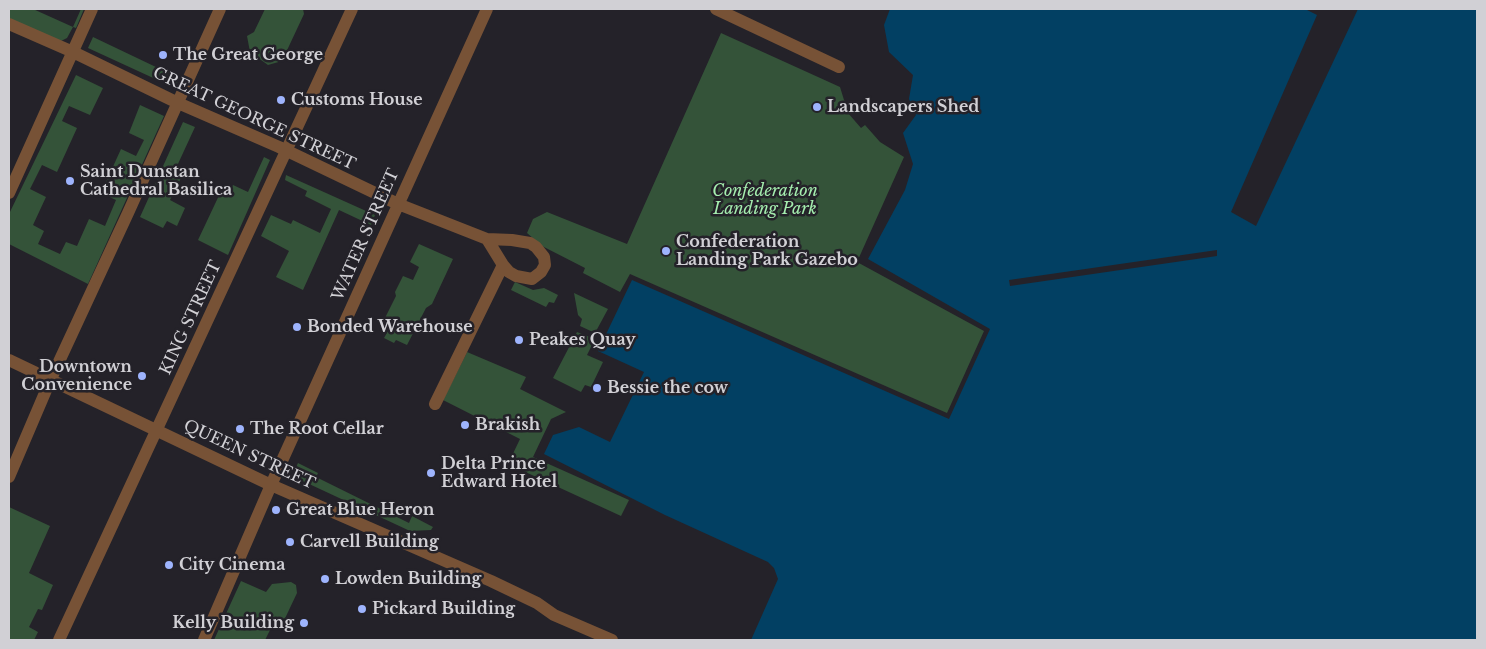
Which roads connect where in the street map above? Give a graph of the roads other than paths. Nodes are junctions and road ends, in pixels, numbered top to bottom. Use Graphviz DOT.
graph roads {
  1 [pos="92,9"];
  2 [pos="220,9"];
  3 [pos="352,9"];
  4 [pos="487,9"];
  5 [pos="716,9"];
  6 [pos="9,24"];
  7 [pos="73,52"];
  8 [pos="839,67"];
  9 [pos="178,103"];
  10 [pos="286,150"];
  11 [pos="9,193"];
  12 [pos="398,204"];
  13 [pos="487,239"];
  14 [pos="503,265"];
  15 [pos="9,360"];
  16 [pos="50,381"];
  17 [pos="435,404"];
  18 [pos="156,429"];
  19 [pos="9,477"];
  20 [pos="271,485"];
  21 [pos="59,640"];
  22 [pos="204,640"];
  23 [pos="612,640"];
  1 -- 7 [label="street"];
  2 -- 9 [label="street"];
  3 -- 10 [label="street, KING STREET"];
  4 -- 12 [label="street, WATER STREET"];
  5 -- 8 [label="street"];
  6 -- 7 [label="street, GREAT GEORGE STREET"];
  7 -- 9 [label="street, GREAT GEORGE STREET"];
  7 -- 11 [label="street"];
  9 -- 10 [label="street, GREAT GEORGE STREET"];
  9 -- 16 [label="street"];
  10 -- 12 [label="street, GREAT GEORGE STREET"];
  10 -- 18 [label="street, KING STREET"];
  12 -- 13 [label="street, GREAT GEORGE STREET"];
  12 -- 20 [label="street, WATER STREET"];
  13 -- 14 [label="street, GREAT GEORGE STREET"];
  13 -- 14 [label="street, GREAT GEORGE STREET"];
  14 -- 17 [label="street"];
  15 -- 16 [label="street, QUEEN STREET"];
  16 -- 18 [label="street, QUEEN STREET"];
  16 -- 19 [label="street"];
  18 -- 20 [label="street, QUEEN STREET"];
  18 -- 21 [label="street, KING STREET"];
  20 -- 22 [label="street, WATER STREET"];
  20 -- 23 [label="street, QUEEN STREET"];
}
